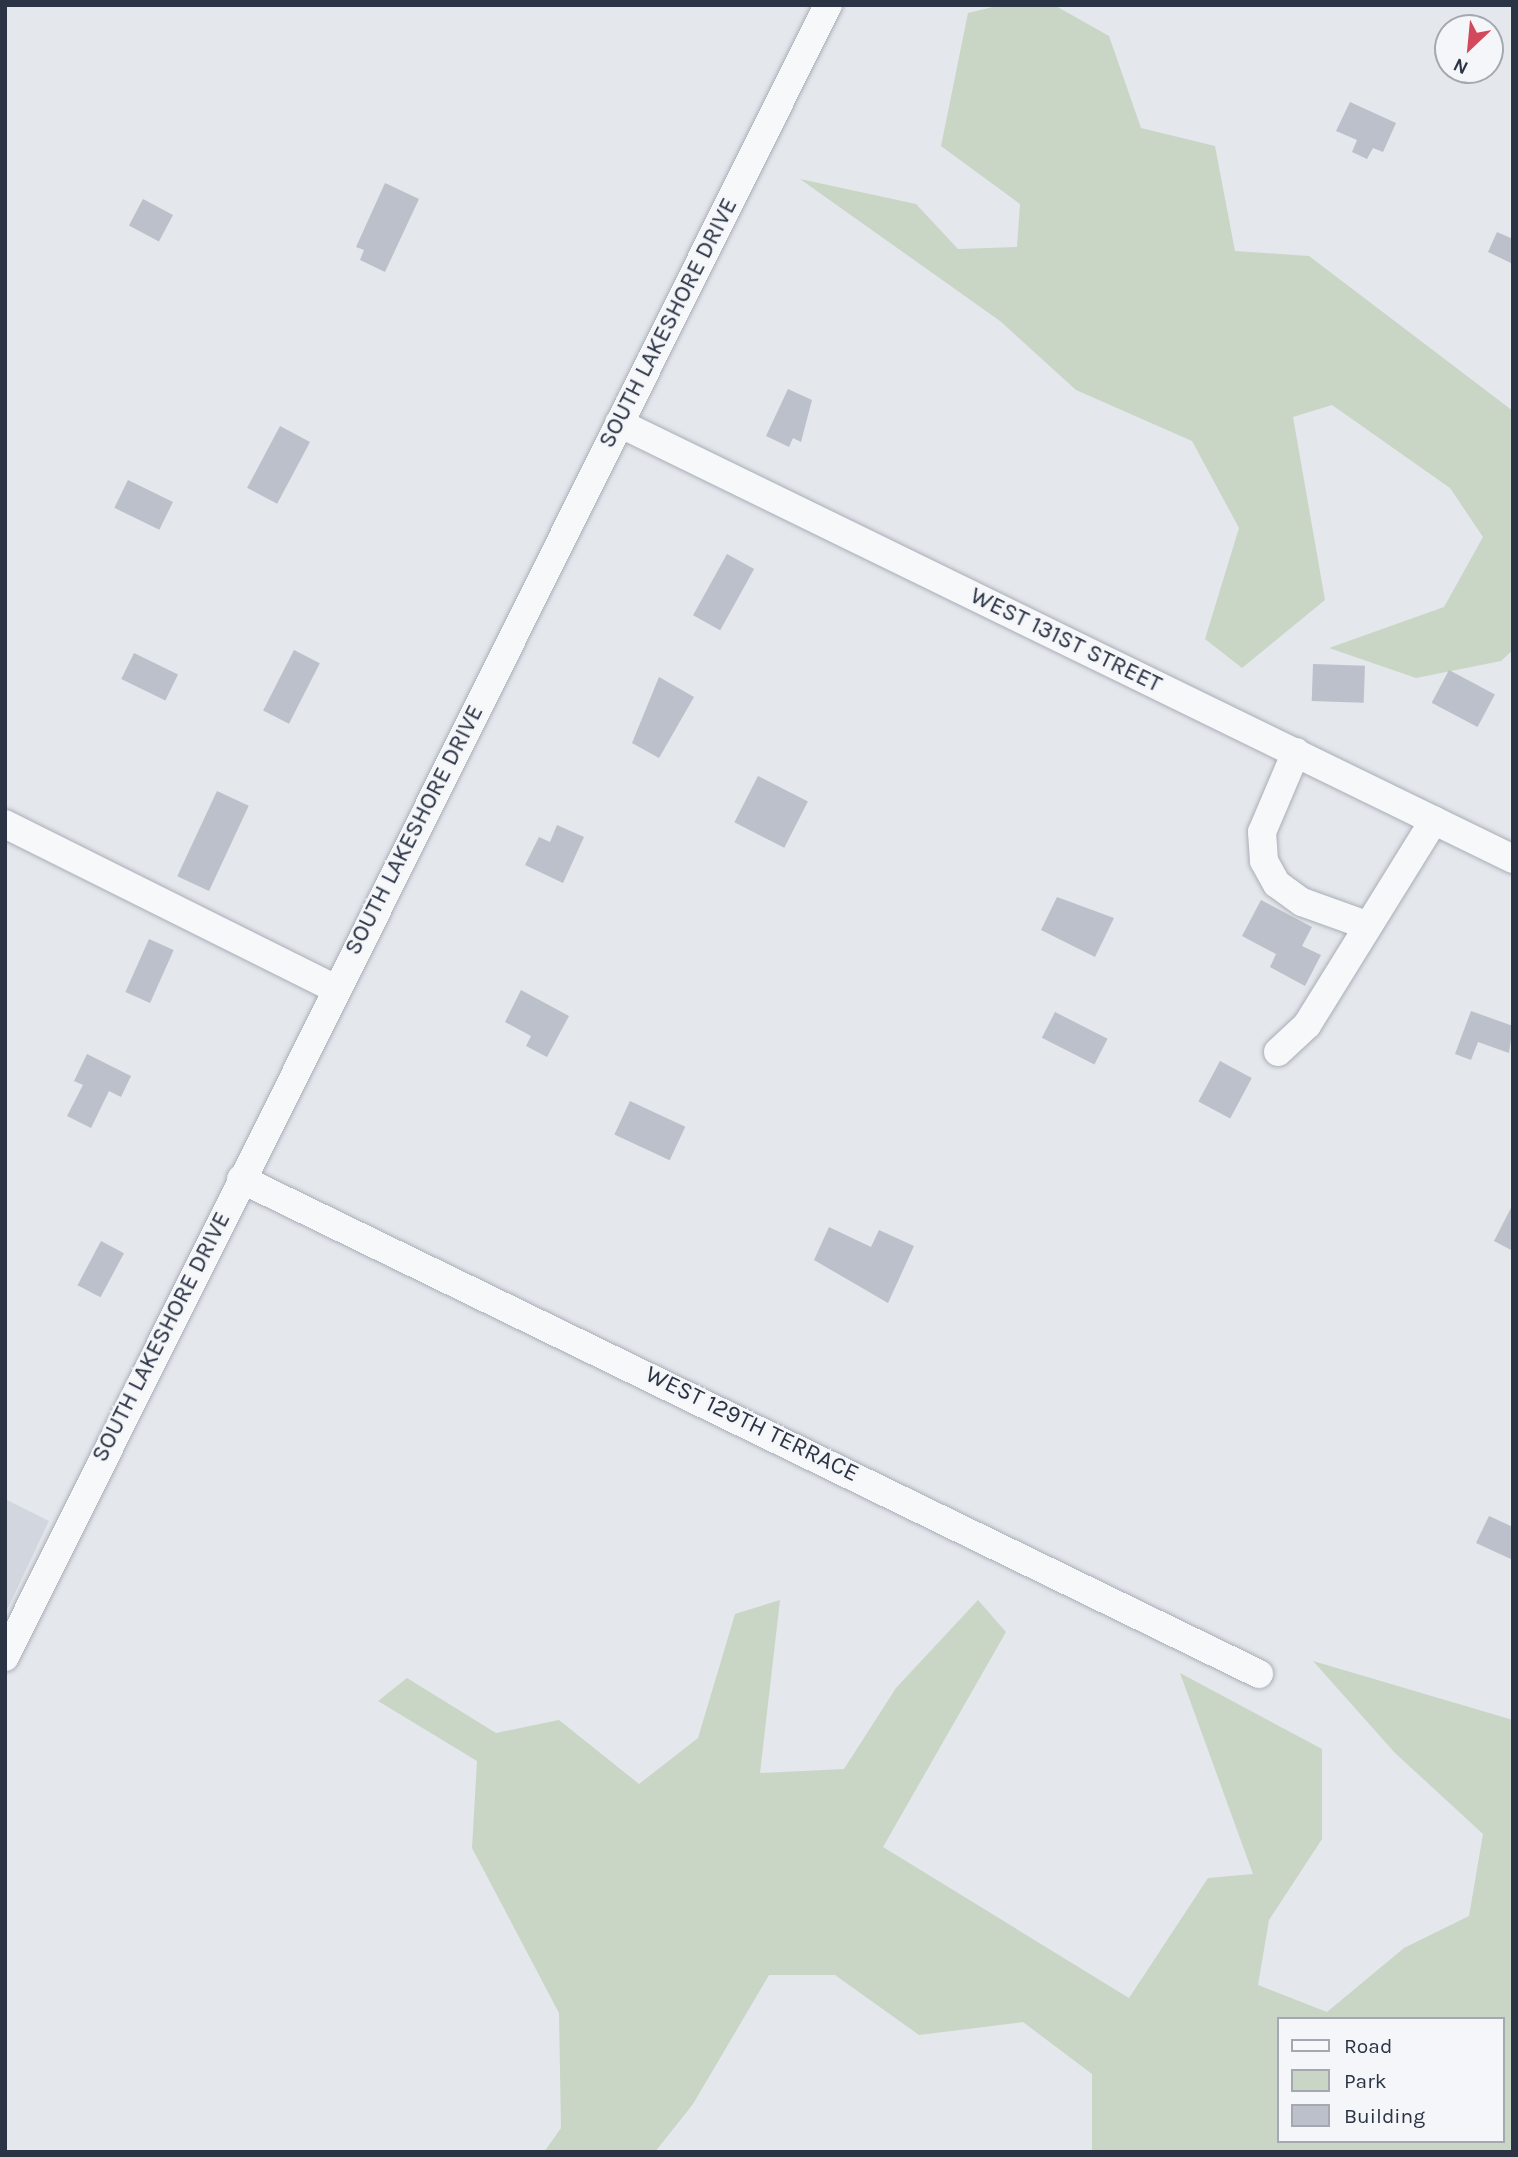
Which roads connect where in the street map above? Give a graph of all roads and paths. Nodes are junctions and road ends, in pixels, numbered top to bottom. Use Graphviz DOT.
graph roads {
  1 [pos="828,5"];
  2 [pos="618,423"];
  3 [pos="1296,752"];
  4 [pos="1434,820"];
  5 [pos="5,824"];
  6 [pos="1513,859"];
  7 [pos="1366,925"];
  8 [pos="334,988"];
  9 [pos="1278,1052"];
  10 [pos="242,1179"];
  11 [pos="5,1657"];
  12 [pos="1259,1674"];
  1 -- 2 [label="street, SOUTH LAKESHORE DRIVE"];
  2 -- 3 [label="street, WEST 131ST STREET"];
  2 -- 8 [label="street, SOUTH LAKESHORE DRIVE"];
  3 -- 4 [label="street, WEST 131ST STREET"];
  3 -- 7 [label="street"];
  4 -- 6 [label="street, WEST 131ST STREET"];
  4 -- 7 [label="street"];
  5 -- 8 [label="street"];
  7 -- 9 [label="street"];
  8 -- 10 [label="street, SOUTH LAKESHORE DRIVE"];
  10 -- 11 [label="street, SOUTH LAKESHORE DRIVE"];
  10 -- 12 [label="street, WEST 129TH TERRACE"];
}
